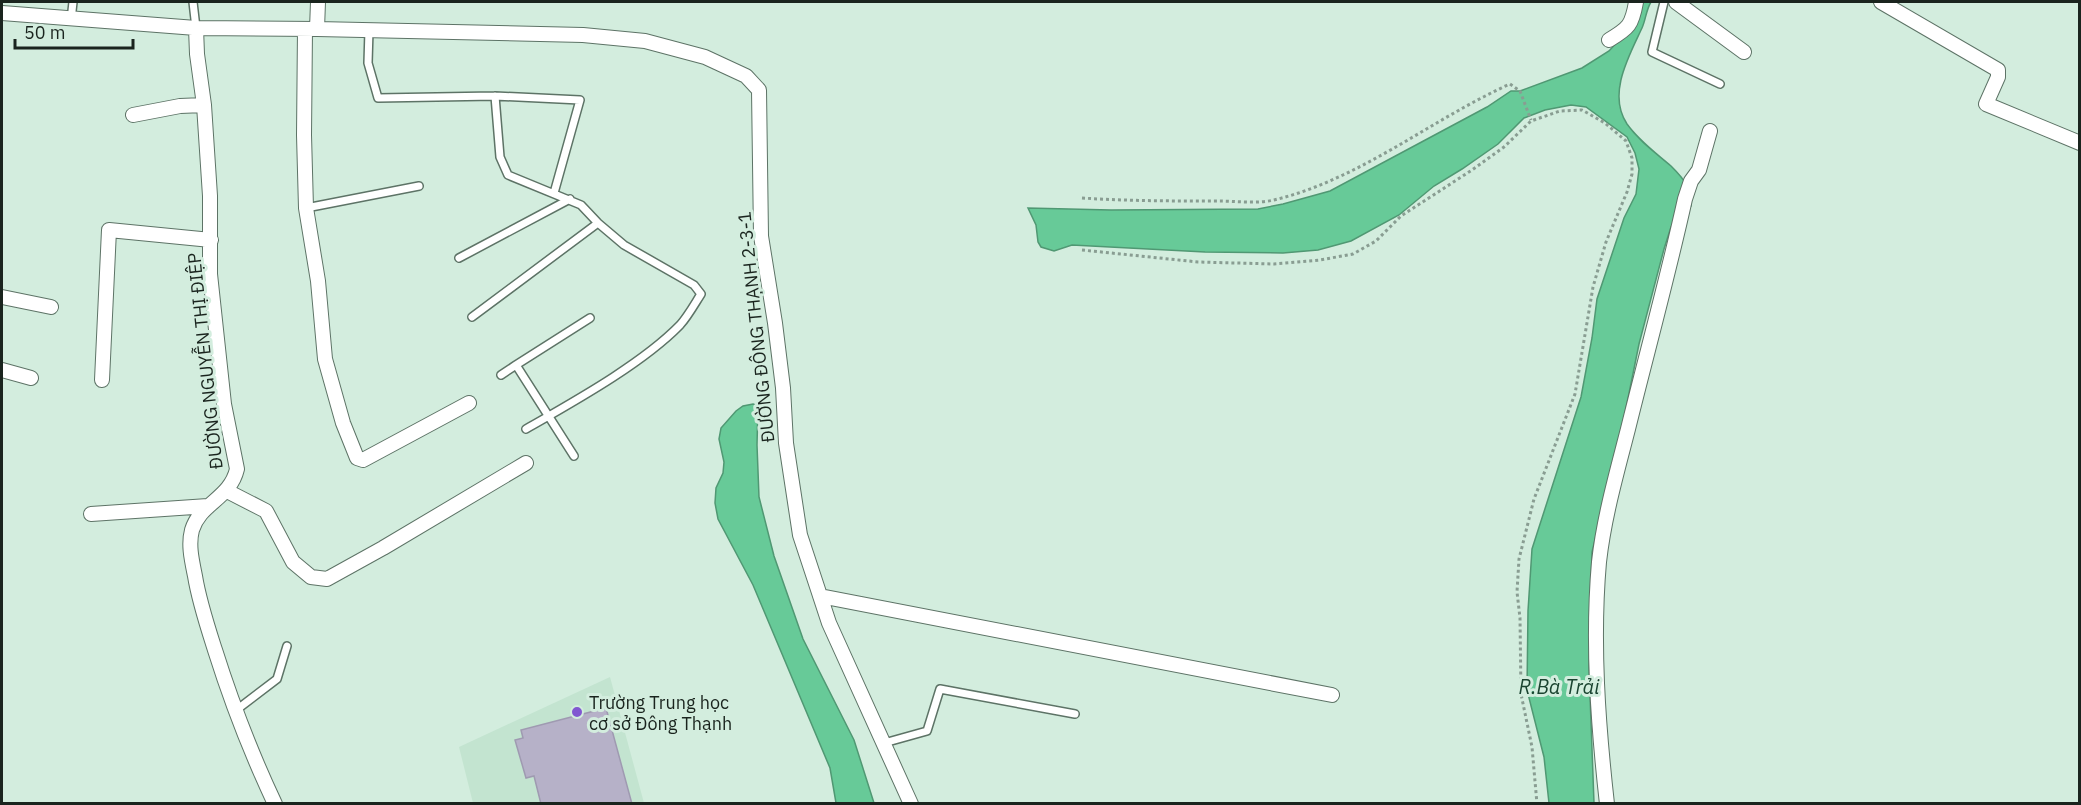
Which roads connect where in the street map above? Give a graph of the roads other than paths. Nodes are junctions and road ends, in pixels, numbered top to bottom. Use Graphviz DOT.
graph roads {
  1 [pos="73,2"];
  2 [pos="193,2"];
  3 [pos="318,2"];
  4 [pos="1636,2"];
  5 [pos="1664,2"];
  6 [pos="1676,2"];
  7 [pos="1881,2"];
  8 [pos="2,13"];
  9 [pos="71,20"];
  10 [pos="196,28"];
  11 [pos="311,29"];
  12 [pos="369,30"];
  13 [pos="1609,40"];
  14 [pos="1744,52"];
  15 [pos="1720,84"];
  16 [pos="495,96"];
  17 [pos="204,105"];
  18 [pos="133,115"];
  19 [pos="1710,131"];
  20 [pos="2079,143"];
  21 [pos="420,186"];
  22 [pos="554,193"];
  23 [pos="570,200"];
  24 [pos="306,208"];
  25 [pos="598,223"];
  26 [pos="211,240"];
  27 [pos="459,258"];
  28 [pos="2,297"];
  29 [pos="51,307"];
  30 [pos="472,317"];
  31 [pos="590,318"];
  32 [pos="516,365"];
  33 [pos="2,370"];
  34 [pos="501,375"];
  35 [pos="31,378"];
  36 [pos="102,380"];
  37 [pos="469,403"];
  38 [pos="548,416"];
  39 [pos="526,429"];
  40 [pos="574,456"];
  41 [pos="526,463"];
  42 [pos="227,491"];
  43 [pos="208,506"];
  44 [pos="91,514"];
  45 [pos="820,596"];
  46 [pos="287,646"];
  47 [pos="1332,695"];
  48 [pos="235,711"];
  49 [pos="1075,714"];
  50 [pos="884,743"];
  51 [pos="275,804"];
  52 [pos="911,804"];
  53 [pos="1607,804"];
  1 -- 9 [label="lane"];
  2 -- 10 [label="lane"];
  3 -- 11 [label="street"];
  4 -- 13 [label="street"];
  5 -- 15 [label="lane"];
  6 -- 14 [label="street"];
  7 -- 20 [label="street"];
  8 -- 9 [label="street, ĐƯỜNG ĐÔNG THẠNH 2-3-1"];
  9 -- 10 [label="street, ĐƯỜNG ĐÔNG THẠNH 2-3-1"];
  10 -- 11 [label="street, ĐƯỜNG ĐÔNG THẠNH 2-3-1"];
  10 -- 17 [label="street, ĐƯỜNG NGUYỄN THỊ ĐIỆP"];
  11 -- 12 [label="street, ĐƯỜNG ĐÔNG THẠNH 2-3-1"];
  11 -- 24 [label="street"];
  12 -- 16 [label="lane"];
  12 -- 45 [label="street, ĐƯỜNG ĐÔNG THẠNH 2-3-1"];
  16 -- 22 [label="lane"];
  16 -- 22 [label="lane"];
  17 -- 18 [label="street"];
  17 -- 26 [label="street, ĐƯỜNG NGUYỄN THỊ ĐIỆP"];
  19 -- 53 [label="street"];
  21 -- 24 [label="lane"];
  22 -- 23 [label="lane"];
  23 -- 25 [label="lane"];
  23 -- 27 [label="lane"];
  24 -- 37 [label="street"];
  25 -- 30 [label="lane"];
  25 -- 38 [label="lane"];
  26 -- 36 [label="street"];
  26 -- 42 [label="street, ĐƯỜNG NGUYỄN THỊ ĐIỆP"];
  28 -- 29 [label="street"];
  31 -- 32 [label="lane"];
  32 -- 34 [label="lane"];
  32 -- 38 [label="lane"];
  33 -- 35 [label="street"];
  38 -- 39 [label="lane"];
  38 -- 40 [label="lane"];
  41 -- 42 [label="street"];
  42 -- 43 [label="street, ĐƯỜNG NGUYỄN THỊ ĐIỆP"];
  43 -- 44 [label="street"];
  43 -- 48 [label="street, ĐƯỜNG NGUYỄN THỊ ĐIỆP"];
  45 -- 47 [label="street"];
  45 -- 50 [label="street, ĐƯỜNG ĐÔNG THẠNH 2-3-1"];
  46 -- 48 [label="lane"];
  48 -- 51 [label="street, ĐƯỜNG NGUYỄN THỊ ĐIỆP"];
  49 -- 50 [label="lane"];
  50 -- 52 [label="street, ĐƯỜNG ĐÔNG THẠNH 2-3-1"];
}
